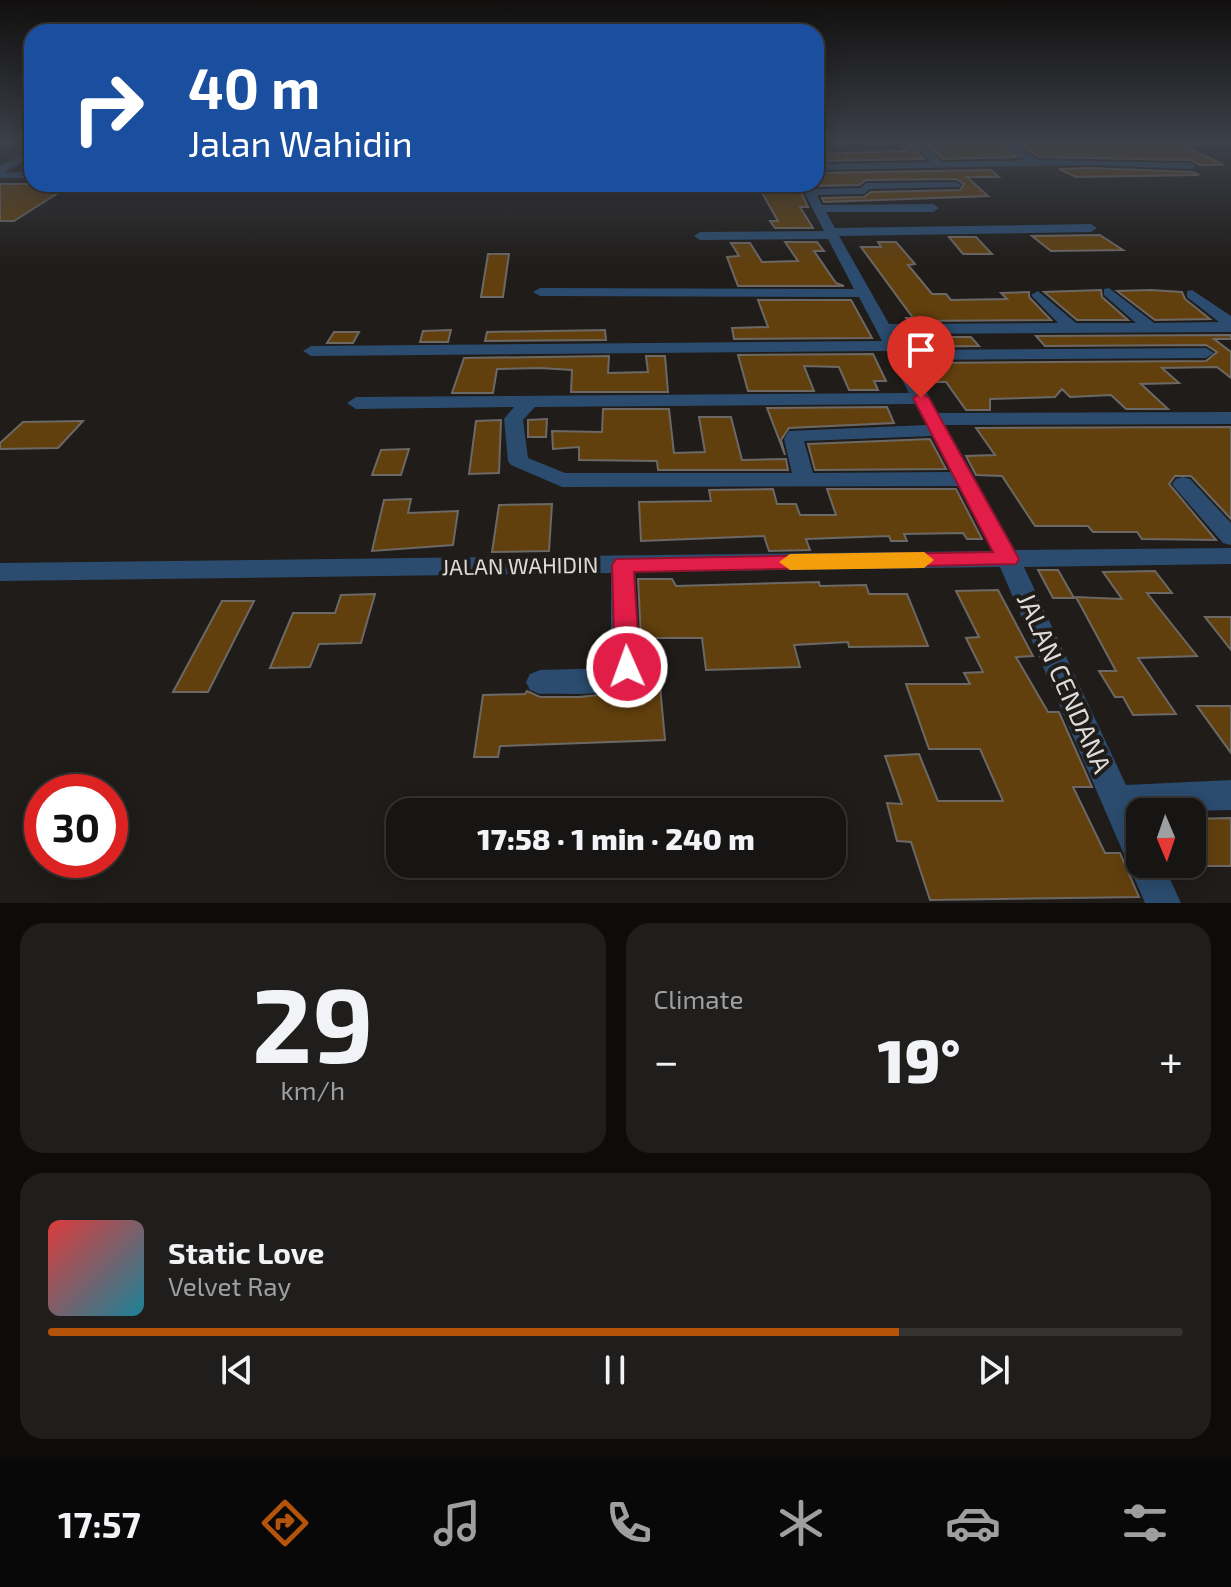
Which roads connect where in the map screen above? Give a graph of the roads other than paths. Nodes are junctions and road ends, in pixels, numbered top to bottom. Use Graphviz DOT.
graph roads {
  1 [pos="956,185"];
  2 [pos="824,189"];
  3 [pos="809,192"];
  4 [pos="933,208"];
  5 [pos="819,209"];
  6 [pos="1091,228"];
  7 [pos="832,234"];
  8 [pos="700,236"];
  9 [pos="540,292"];
  10 [pos="1109,292"];
  11 [pos="864,293"];
  12 [pos="1192,294"];
  13 [pos="1038,295"];
  14 [pos="1072,328"];
  15 [pos="1151,328"];
  16 [pos="1229,328"];
  17 [pos="884,329"];
  18 [pos="895,350"];
  19 [pos="311,351"];
  20 [pos="1206,353"];
  21 [pos="921,398"];
  22 [pos="532,400"];
  23 [pos="356,403"];
  24 [pos="1231,418"];
  25 [pos="935,424"];
  26 [pos="804,478"];
  27 [pos="964,479"];
  28 [pos="1183,484"];
  29 [pos="1231,537"];
  30 [pos="1231,556"];
  31 [pos="1008,559"];
  32 [pos="623,565"];
  33 [pos="0,572"];
  34 [pos="540,682"];
  35 [pos="1231,795"];
  36 [pos="1118,801"];
  37 [pos="1126,819"];
  38 [pos="1152,878"];
  39 [pos="1163,903"];
  1 -- 2 [label="street"];
  3 -- 5 [label="street, JALAN CENDANA"];
  4 -- 5 [label="street"];
  5 -- 7 [label="street, JALAN CENDANA"];
  6 -- 7 [label="street"];
  7 -- 8 [label="street"];
  7 -- 11 [label="street, JALAN CENDANA"];
  9 -- 11 [label="street"];
  10 -- 15 [label="street"];
  11 -- 17 [label="street, JALAN CENDANA"];
  12 -- 16 [label="street"];
  13 -- 14 [label="street"];
  14 -- 15 [label="street"];
  14 -- 17 [label="street"];
  15 -- 16 [label="street"];
  17 -- 18 [label="street, JALAN CENDANA"];
  18 -- 19 [label="street"];
  18 -- 20 [label="street"];
  18 -- 21 [label="street, JALAN CENDANA"];
  21 -- 22 [label="street"];
  21 -- 25 [label="street, JALAN CENDANA"];
  22 -- 23 [label="street"];
  22 -- 26 [label="street"];
  24 -- 25 [label="street"];
  25 -- 26 [label="street"];
  25 -- 27 [label="street, JALAN CENDANA"];
  26 -- 27 [label="street"];
  27 -- 31 [label="street, JALAN CENDANA"];
  28 -- 29 [label="street"];
  30 -- 31 [label="street, JALAN WAHIDIN"];
  31 -- 32 [label="street, JALAN WAHIDIN"];
  31 -- 36 [label="street, JALAN CENDANA"];
  32 -- 33 [label="street, JALAN WAHIDIN"];
  32 -- 34 [label="street"];
  35 -- 36 [label="street"];
  36 -- 37 [label="street, JALAN CENDANA"];
  38 -- 39 [label="street"];
}
